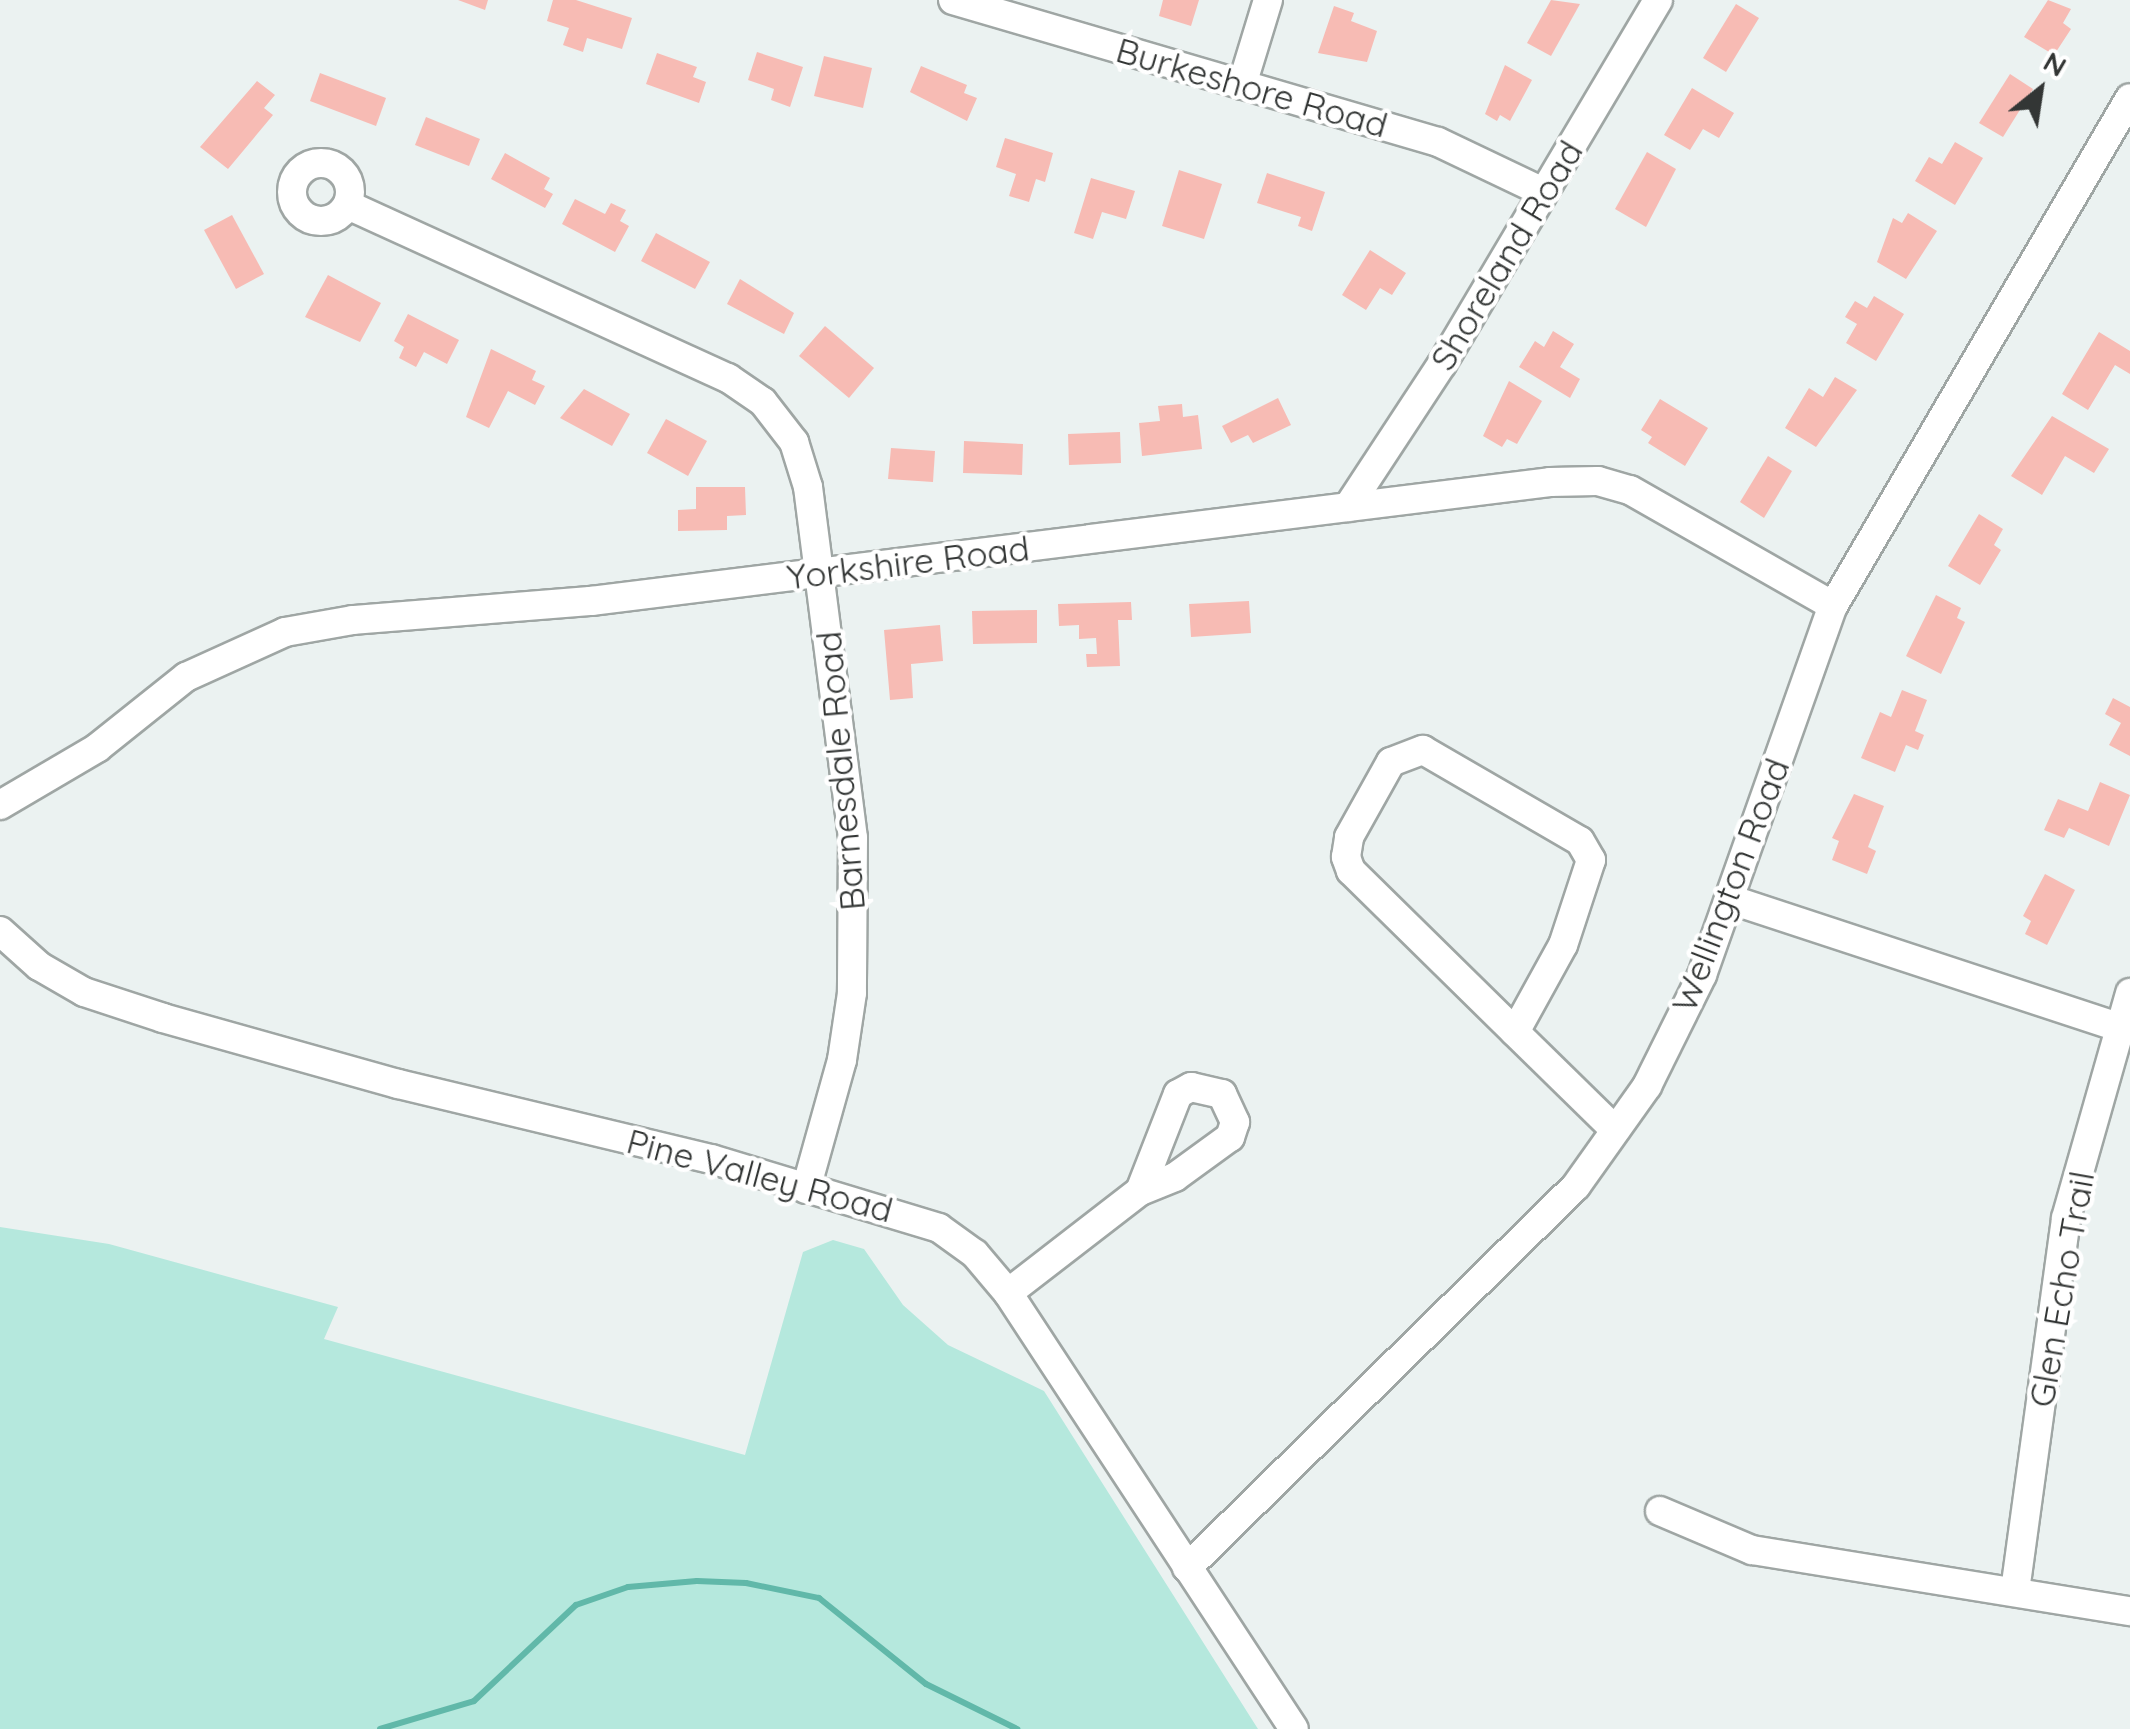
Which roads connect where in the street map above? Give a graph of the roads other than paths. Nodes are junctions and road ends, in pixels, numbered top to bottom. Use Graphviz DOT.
graph roads {
  1 [pos="953,0"];
  2 [pos="1268,0"];
  3 [pos="1658,0"];
  4 [pos="1242,85"];
  5 [pos="2130,98"];
  6 [pos="1543,192"];
  7 [pos="348,205"];
  8 [pos="1348,507"];
  9 [pos="821,573"];
  10 [pos="1833,606"];
  11 [pos="0,805"];
  12 [pos="1729,899"];
  13 [pos="0,931"];
  14 [pos="2130,993"];
  15 [pos="2118,1027"];
  16 [pos="1515,1032"];
  17 [pos="1616,1130"];
  18 [pos="806,1189"];
  19 [pos="1140,1190"];
  20 [pos="1008,1293"];
  21 [pos="1660,1511"];
  22 [pos="1187,1568"];
  23 [pos="2016,1591"];
  24 [pos="2130,1611"];
  25 [pos="1294,1729"];
  1 -- 4 [label="street, Burkeshore Road"];
  2 -- 4 [label="street"];
  3 -- 6 [label="street, Shoreland Road"];
  4 -- 6 [label="street, Burkeshore Road"];
  5 -- 10 [label="street, Wellington Road"];
  6 -- 8 [label="street, Shoreland Road"];
  7 -- 9 [label="street, Barnesdale Road"];
  8 -- 9 [label="street, Yorkshire Road"];
  8 -- 10 [label="street, Yorkshire Road"];
  9 -- 11 [label="street, Yorkshire Road"];
  9 -- 18 [label="street, Barnesdale Road"];
  10 -- 12 [label="street, Wellington Road"];
  12 -- 15 [label="street"];
  12 -- 17 [label="street, Wellington Road"];
  13 -- 18 [label="street, Pine Valley Road"];
  14 -- 15 [label="street, Glen Echo Trail"];
  15 -- 23 [label="street, Glen Echo Trail"];
  16 -- 16 [label="street"];
  16 -- 17 [label="street"];
  17 -- 22 [label="street, Wellington Road"];
  18 -- 20 [label="street, Pine Valley Road"];
  19 -- 20 [label="street"];
  20 -- 22 [label="street, Pine Valley Road"];
  21 -- 23 [label="street"];
  22 -- 25 [label="street, Pine Valley Road"];
  23 -- 24 [label="street"];
}
